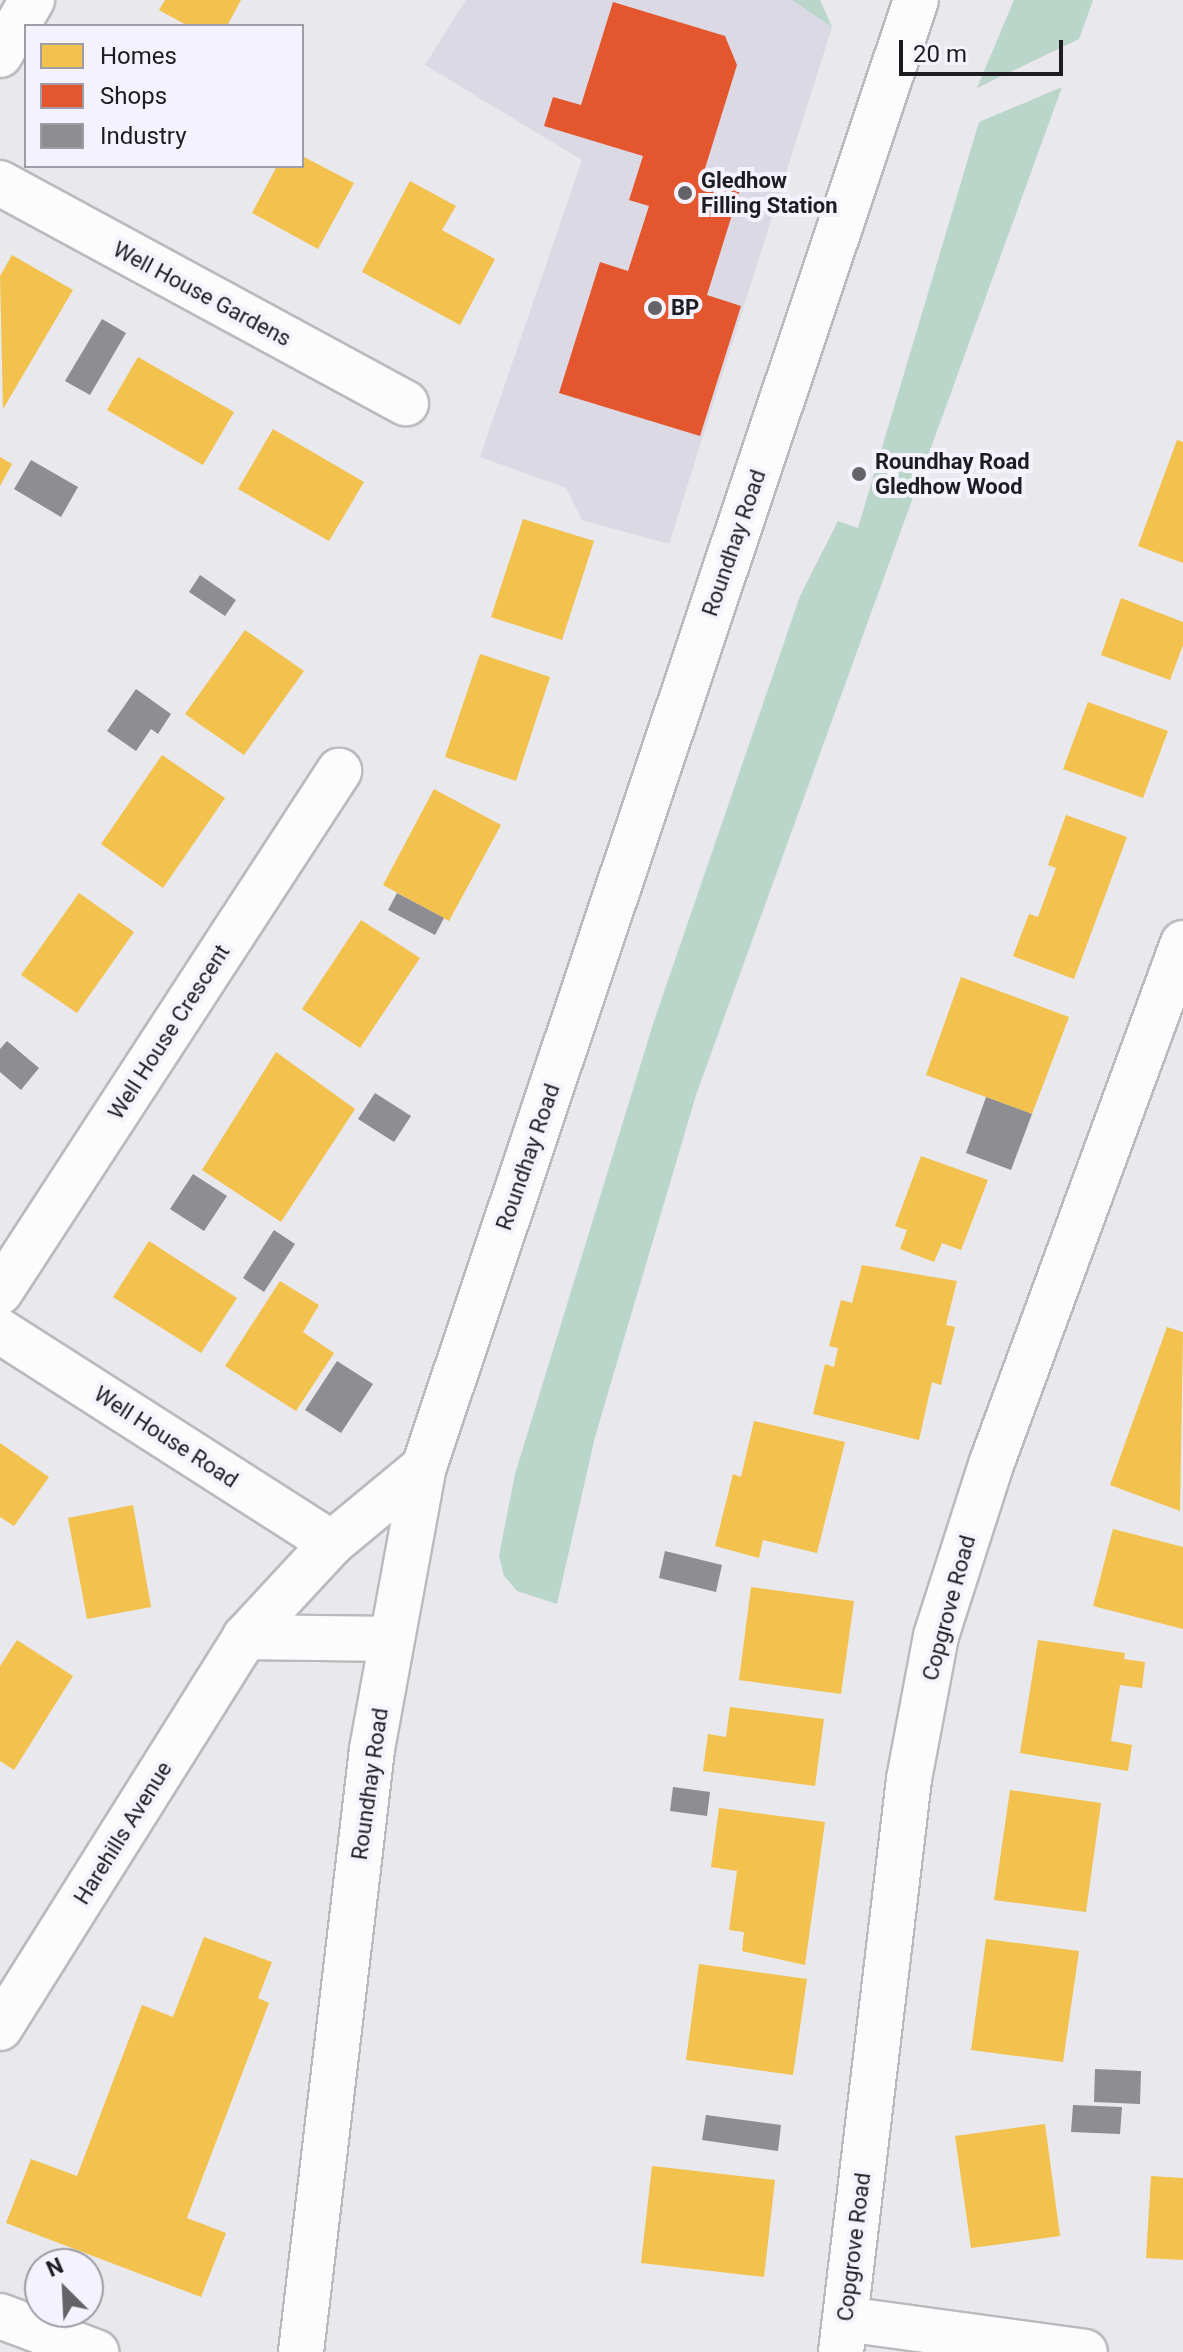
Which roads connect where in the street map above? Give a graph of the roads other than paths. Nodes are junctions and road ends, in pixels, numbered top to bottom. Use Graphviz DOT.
graph roads {
  1 [pos="32,0"];
  2 [pos="909,3"];
  3 [pos="0,55"];
  4 [pos="0,183"];
  5 [pos="406,403"];
  6 [pos="339,771"];
  7 [pos="1183,943"];
  8 [pos="0,1292"];
  9 [pos="0,1331"];
  10 [pos="424,1467"];
  11 [pos="332,1543"];
  12 [pos="245,1637"];
  13 [pos="391,1639"];
  14 [pos="0,2028"];
  15 [pos="0,2316"];
  16 [pos="843,2336"];
  17 [pos="96,2352"];
  18 [pos="301,2352"];
  19 [pos="1085,2352"];
  1 -- 3 [label="street"];
  2 -- 10 [label="street, Roundhay Road"];
  4 -- 5 [label="street, Well House Gardens"];
  6 -- 8 [label="street, Well House Crescent"];
  7 -- 16 [label="street, Copgrove Road"];
  9 -- 11 [label="street, Well House Road"];
  10 -- 11 [label="street, Harehills Avenue"];
  10 -- 13 [label="street, Roundhay Road"];
  11 -- 12 [label="street, Harehills Avenue"];
  12 -- 13 [label="street"];
  12 -- 14 [label="street, Harehills Avenue"];
  13 -- 18 [label="street, Roundhay Road"];
  15 -- 17 [label="street"];
  16 -- 19 [label="street"];
}
